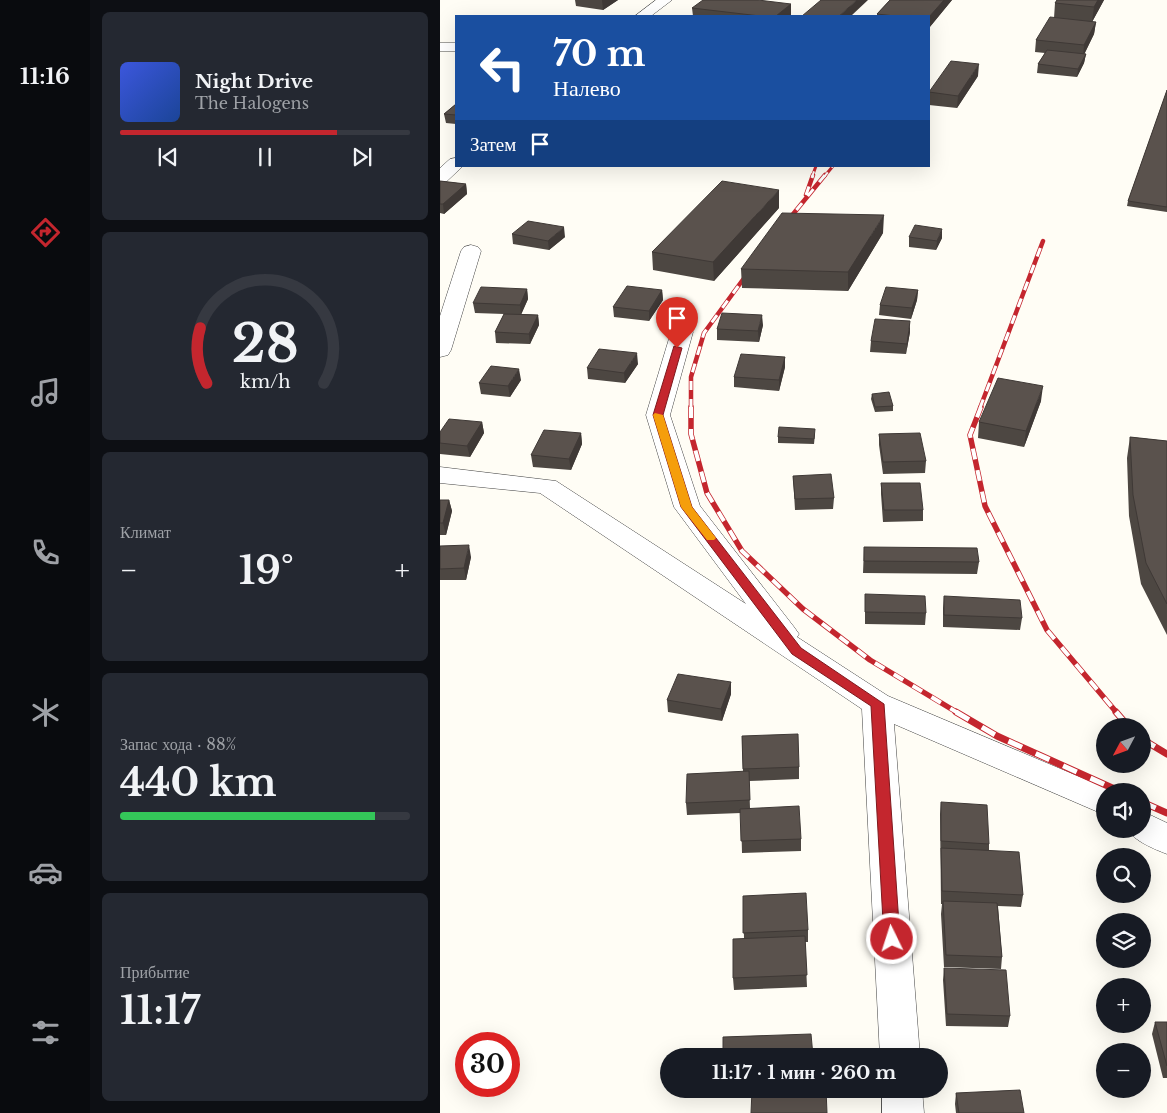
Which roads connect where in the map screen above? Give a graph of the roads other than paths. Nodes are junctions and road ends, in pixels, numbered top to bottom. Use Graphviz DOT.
graph roads {
  1 [pos="665,0"];
  2 [pos="643,15"];
  3 [pos="440,47"];
  4 [pos="455,47"];
  5 [pos="455,164"];
  6 [pos="440,178"];
  7 [pos="471,251"];
  8 [pos="682,332"];
  9 [pos="440,350"];
  10 [pos="440,475"];
  11 [pos="797,651"];
  12 [pos="877,704"];
  13 [pos="1096,798"];
  14 [pos="1151,830"];
  15 [pos="1167,840"];
  16 [pos="899,1048"];
  17 [pos="902,1098"];
  18 [pos="903,1113"];
  1 -- 2 [label="street"];
  3 -- 4 [label="street"];
  5 -- 6 [label="street"];
  7 -- 9 [label="street"];
  8 -- 11 [label="street"];
  10 -- 11 [label="street"];
  11 -- 12 [label="street"];
  12 -- 13 [label="street"];
  12 -- 16 [label="street"];
  14 -- 15 [label="street"];
  17 -- 18 [label="street"];
}
